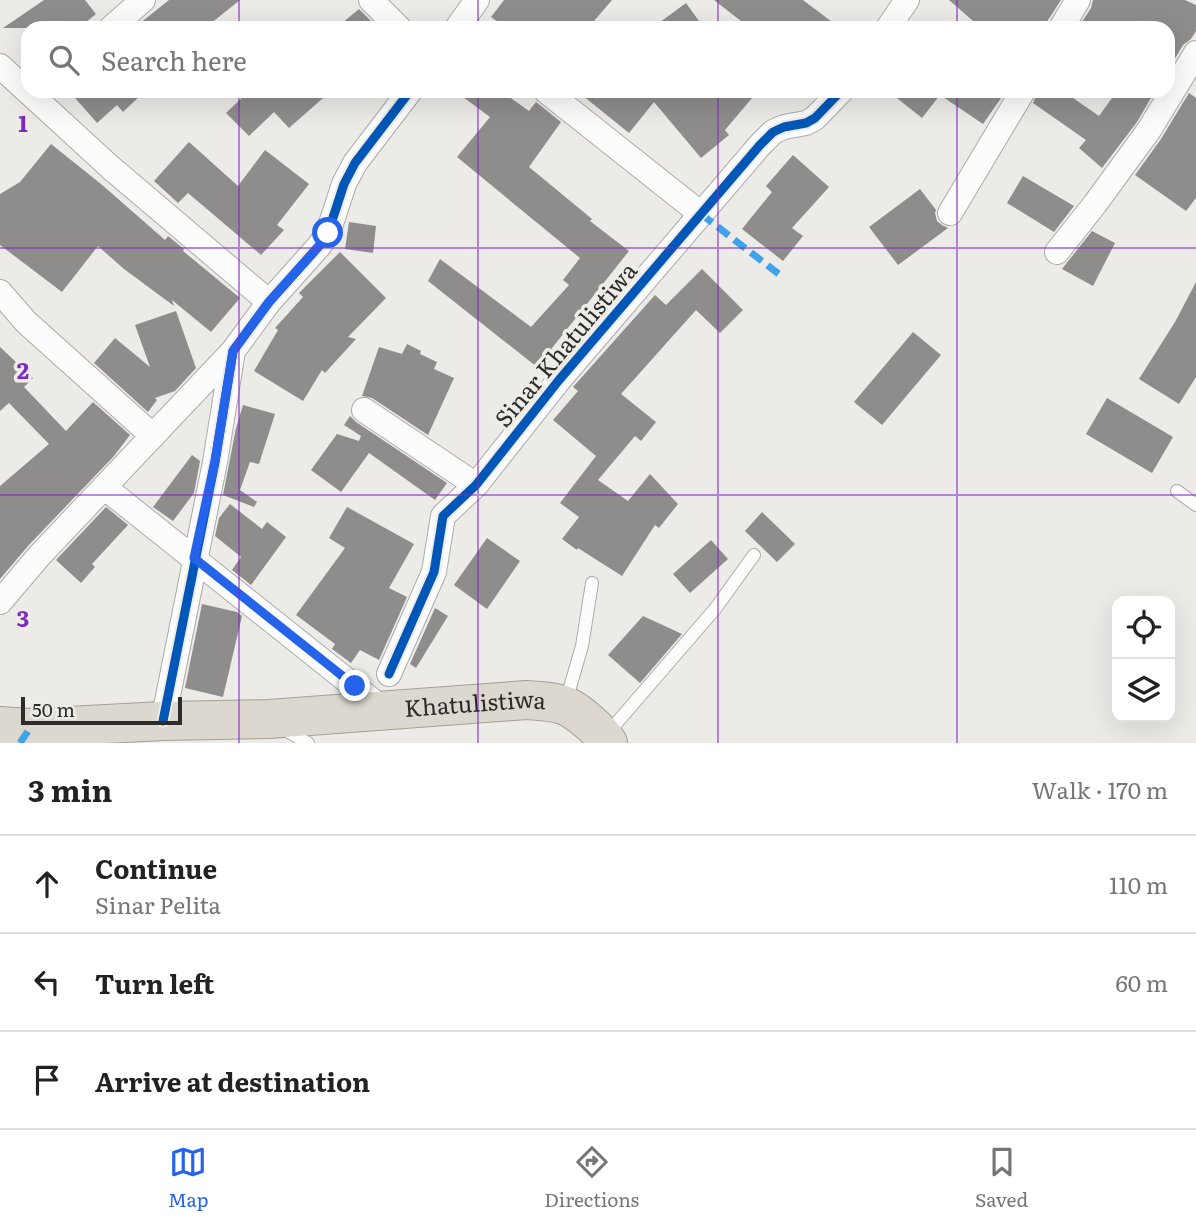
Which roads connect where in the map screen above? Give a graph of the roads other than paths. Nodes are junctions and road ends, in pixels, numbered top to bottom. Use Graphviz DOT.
graph roads {
  1 [pos="142,0"];
  2 [pos="371,0"];
  3 [pos="477,0"];
  4 [pos="907,0"];
  5 [pos="1078,0"];
  6 [pos="119,21"];
  7 [pos="392,21"];
  8 [pos="464,21"];
  9 [pos="893,21"];
  10 [pos="1065,21"];
  11 [pos="1196,53"];
  12 [pos="0,66"];
  13 [pos="21,82"];
  14 [pos="1175,87"];
  15 [pos="41,98"];
  16 [pos="405,98"];
  17 [pos="555,98"];
  18 [pos="834,98"];
  19 [pos="1019,98"];
  20 [pos="1169,98"];
  21 [pos="950,213"];
  22 [pos="701,214"];
  23 [pos="1057,252"];
  24 [pos="0,292"];
  25 [pos="269,302"];
  26 [pos="233,351"];
  27 [pos="364,410"];
  28 [pos="153,436"];
  29 [pos="476,485"];
  30 [pos="104,487"];
  31 [pos="1177,491"];
  32 [pos="1196,505"];
  33 [pos="754,555"];
  34 [pos="194,558"];
  35 [pos="592,583"];
  36 [pos="0,602"];
  37 [pos="396,697"];
  38 [pos="565,705"];
  39 [pos="269,719"];
  40 [pos="163,721"];
  41 [pos="0,726"];
  42 [pos="607,740"];
  43 [pos="308,743"];
  1 -- 6 [label="street"];
  2 -- 7 [label="street"];
  3 -- 8 [label="street"];
  4 -- 9 [label="street"];
  5 -- 10 [label="street"];
  11 -- 14 [label="street"];
  12 -- 13 [label="street"];
  15 -- 25 [label="street"];
  16 -- 25 [label="street"];
  17 -- 22 [label="street"];
  18 -- 22 [label="street, Sinar Khatulistiwa"];
  19 -- 21 [label="street"];
  20 -- 23 [label="street"];
  22 -- 29 [label="street, Sinar Khatulistiwa"];
  24 -- 28 [label="street"];
  25 -- 26 [label="street"];
  26 -- 28 [label="street"];
  26 -- 34 [label="street"];
  27 -- 29 [label="street"];
  28 -- 30 [label="street"];
  29 -- 37 [label="street, Sinar Khatulistiwa"];
  30 -- 34 [label="street"];
  30 -- 36 [label="street"];
  31 -- 32 [label="lane"];
  33 -- 42 [label="lane"];
  34 -- 37 [label="street"];
  34 -- 40 [label="street"];
  35 -- 38 [label="lane"];
  37 -- 38 [label="highway, Khatulistiwa"];
  37 -- 39 [label="highway, Khatulistiwa"];
  38 -- 42 [label="highway, Khatulistiwa"];
  39 -- 40 [label="highway, Khatulistiwa"];
  39 -- 43 [label="lane"];
  40 -- 41 [label="highway, Khatulistiwa"];
}
